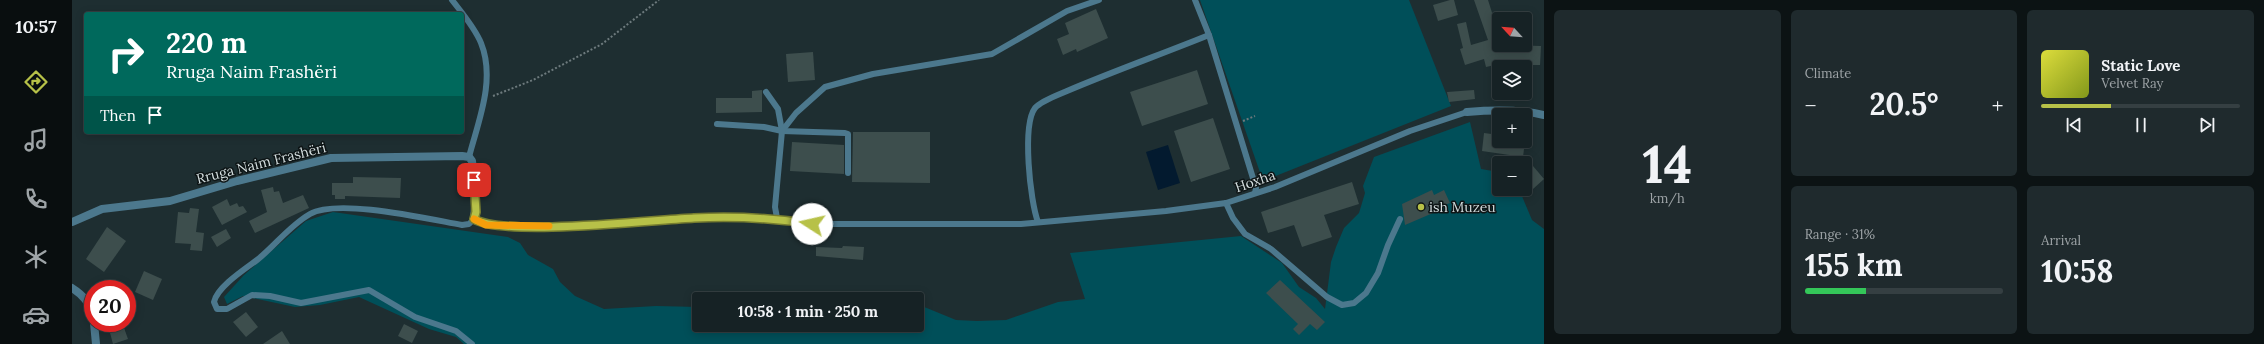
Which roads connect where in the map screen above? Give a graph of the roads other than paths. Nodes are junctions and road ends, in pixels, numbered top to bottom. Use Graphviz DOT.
graph roads {
  1 [pos="452,0"];
  2 [pos="1099,0"];
  3 [pos="1195,0"];
  4 [pos="460,12"];
  5 [pos="464,18"];
  6 [pos="1209,35"];
  7 [pos="766,92"];
  8 [pos="1467,112"];
  9 [pos="1544,115"];
  10 [pos="717,124"];
  11 [pos="782,131"];
  12 [pos="469,157"];
  13 [pos="848,173"];
  14 [pos="1257,191"];
  15 [pos="1226,203"];
  16 [pos="777,218"];
  17 [pos="474,219"];
  18 [pos="1400,219"];
  19 [pos="72,222"];
  20 [pos="1038,222"];
  21 [pos="72,288"];
  22 [pos="84,297"];
  23 [pos="95,332"];
  24 [pos="96,344"];
  25 [pos="472,344"];
  1 -- 4 [label="lane"];
  2 -- 11 [label="lane"];
  3 -- 6 [label="lane"];
  5 -- 12 [label="lane"];
  6 -- 14 [label="lane"];
  6 -- 20 [label="lane"];
  7 -- 11 [label="lane"];
  8 -- 9 [label="street"];
  8 -- 14 [label="lane, Hoxha"];
  10 -- 11 [label="lane"];
  11 -- 13 [label="lane"];
  11 -- 16 [label="lane"];
  12 -- 17 [label="street"];
  12 -- 19 [label="street, Rruga Naim Frashëri"];
  14 -- 15 [label="lane, Hoxha"];
  15 -- 18 [label="lane"];
  15 -- 20 [label="lane, Hoxha"];
  16 -- 17 [label="lane, Hoxha"];
  16 -- 20 [label="lane, Hoxha"];
  17 -- 25 [label="lane"];
  21 -- 22 [label="street"];
  23 -- 24 [label="street"];
}
